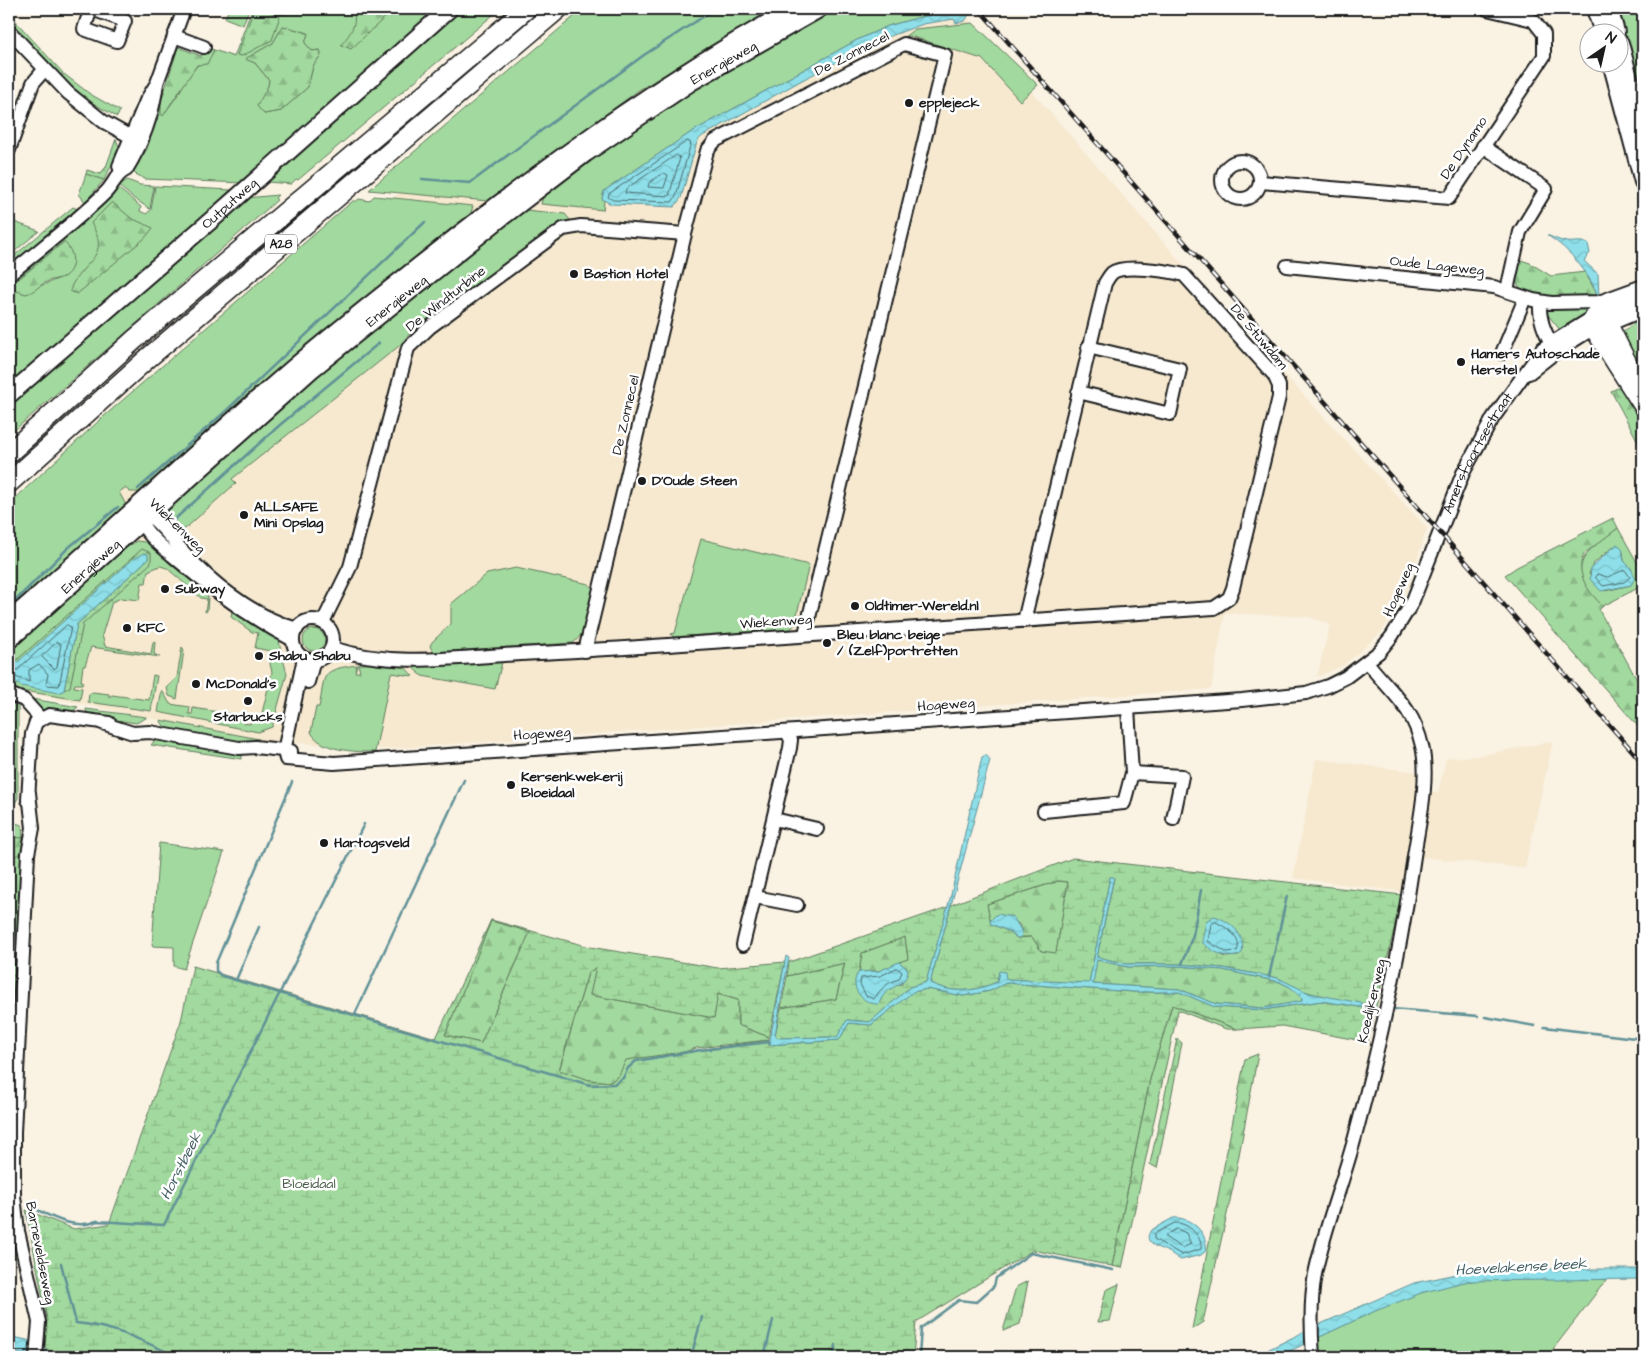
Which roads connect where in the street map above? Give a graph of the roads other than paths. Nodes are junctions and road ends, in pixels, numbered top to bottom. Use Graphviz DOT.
graph roads {
  1 [pos="184,9"];
  2 [pos="449,9"];
  3 [pos="526,9"];
  4 [pos="558,9"];
  5 [pos="793,9"];
  6 [pos="819,9"];
  7 [pos="1487,9"];
  8 [pos="1595,9"];
  9 [pos="1608,9"];
  10 [pos="1600,22"];
  11 [pos="1613,22"];
  12 [pos="9,31"];
  13 [pos="174,36"];
  14 [pos="204,47"];
  15 [pos="44,70"];
  16 [pos="1614,72"];
  17 [pos="1628,72"];
  18 [pos="1643,132"];
  19 [pos="136,135"];
  20 [pos="1483,146"];
  21 [pos="9,150"];
  22 [pos="1261,182"];
  23 [pos="1643,182"];
  24 [pos="685,234"];
  25 [pos="1287,266"];
  26 [pos="9,275"];
  27 [pos="1507,290"];
  28 [pos="1642,291"];
  29 [pos="1525,298"];
  30 [pos="1540,302"];
  31 [pos="1643,308"];
  32 [pos="1598,322"];
  33 [pos="1554,346"];
  34 [pos="1088,347"];
  35 [pos="1502,353"];
  36 [pos="1078,392"];
  37 [pos="9,395"];
  38 [pos="1643,395"];
  39 [pos="1643,405"];
  40 [pos="9,453"];
  41 [pos="9,484"];
  42 [pos="142,515"];
  43 [pos="1440,531"];
  44 [pos="1223,605"];
  45 [pos="9,621"];
  46 [pos="323,622"];
  47 [pos="1024,622"];
  48 [pos="295,634"];
  49 [pos="805,634"];
  50 [pos="9,640"];
  51 [pos="332,648"];
  52 [pos="585,650"];
  53 [pos="309,659"];
  54 [pos="1367,662"];
  55 [pos="9,694"];
  56 [pos="1128,708"];
  57 [pos="40,718"];
  58 [pos="787,732"];
  59 [pos="287,754"];
  60 [pos="1132,773"];
  61 [pos="1044,811"];
  62 [pos="1173,819"];
  63 [pos="774,820"];
  64 [pos="817,829"];
  65 [pos="755,896"];
  66 [pos="797,905"];
  67 [pos="743,945"];
  68 [pos="1312,1351"];
  69 [pos="36,1357"];
  1 -- 13 [label="street"];
  2 -- 37 [label="main road, Outputweg"];
  3 -- 40 [label="highway, A28"];
  4 -- 41 [label="highway, A28"];
  5 -- 42 [label="main road, Energieweg"];
  6 -- 42 [label="main road, Energieweg"];
  7 -- 20 [label="street, De Dynamo"];
  8 -- 10 [label="main road"];
  9 -- 11 [label="main road"];
  12 -- 15 [label="street"];
  13 -- 14 [label="street"];
  13 -- 19 [label="street"];
  15 -- 19 [label="street"];
  15 -- 21 [label="street"];
  16 -- 23 [label="main road"];
  17 -- 18 [label="main road"];
  19 -- 26 [label="street"];
  20 -- 22 [label="street, De Dynamo"];
  20 -- 27 [label="street"];
  24 -- 46 [label="street, De Windturbine"];
  24 -- 49 [label="street, De Zonnecel"];
  24 -- 52 [label="street, De Zonnecel"];
  25 -- 27 [label="street, Oude Lageweg"];
  27 -- 29 [label="street, Oude Lageweg"];
  28 -- 30 [label="street, Amersfoortsestraat"];
  28 -- 32 [label="main road, Amersfoortsestraat"];
  29 -- 30 [label="street, Oude Lageweg"];
  29 -- 35 [label="street"];
  30 -- 33 [label="street"];
  31 -- 32 [label="main road, Amersfoortsestraat"];
  32 -- 33 [label="street, Amersfoortsestraat"];
  32 -- 38 [label="highway"];
  32 -- 39 [label="highway"];
  33 -- 43 [label="street, Amersfoortsestraat"];
  34 -- 36 [label="street, De Stuwdam"];
  34 -- 36 [label="street"];
  34 -- 44 [label="street, De Stuwdam"];
  36 -- 47 [label="street, De Stuwdam"];
  42 -- 45 [label="main road, Energieweg"];
  42 -- 48 [label="street, Wiekenweg"];
  42 -- 50 [label="main road, Energieweg"];
  43 -- 54 [label="street, Hogeweg"];
  44 -- 47 [label="street, Wiekenweg"];
  46 -- 48 [label="street"];
  46 -- 51 [label="street"];
  47 -- 49 [label="street, Wiekenweg"];
  48 -- 53 [label="street"];
  49 -- 52 [label="street, Wiekenweg"];
  51 -- 52 [label="street, Wiekenweg"];
  51 -- 53 [label="street"];
  53 -- 59 [label="street"];
  54 -- 56 [label="street, Hogeweg"];
  54 -- 68 [label="street, Koedijkerweg"];
  55 -- 57 [label="street"];
  56 -- 58 [label="street, Hogeweg"];
  56 -- 60 [label="street"];
  57 -- 59 [label="street, Hogeweg"];
  57 -- 69 [label="street, Barneveldseweg"];
  58 -- 59 [label="street, Hogeweg"];
  58 -- 63 [label="street"];
  60 -- 61 [label="street"];
  60 -- 62 [label="street"];
  63 -- 64 [label="street"];
  63 -- 65 [label="street"];
  65 -- 66 [label="street"];
  65 -- 67 [label="street"];
}
